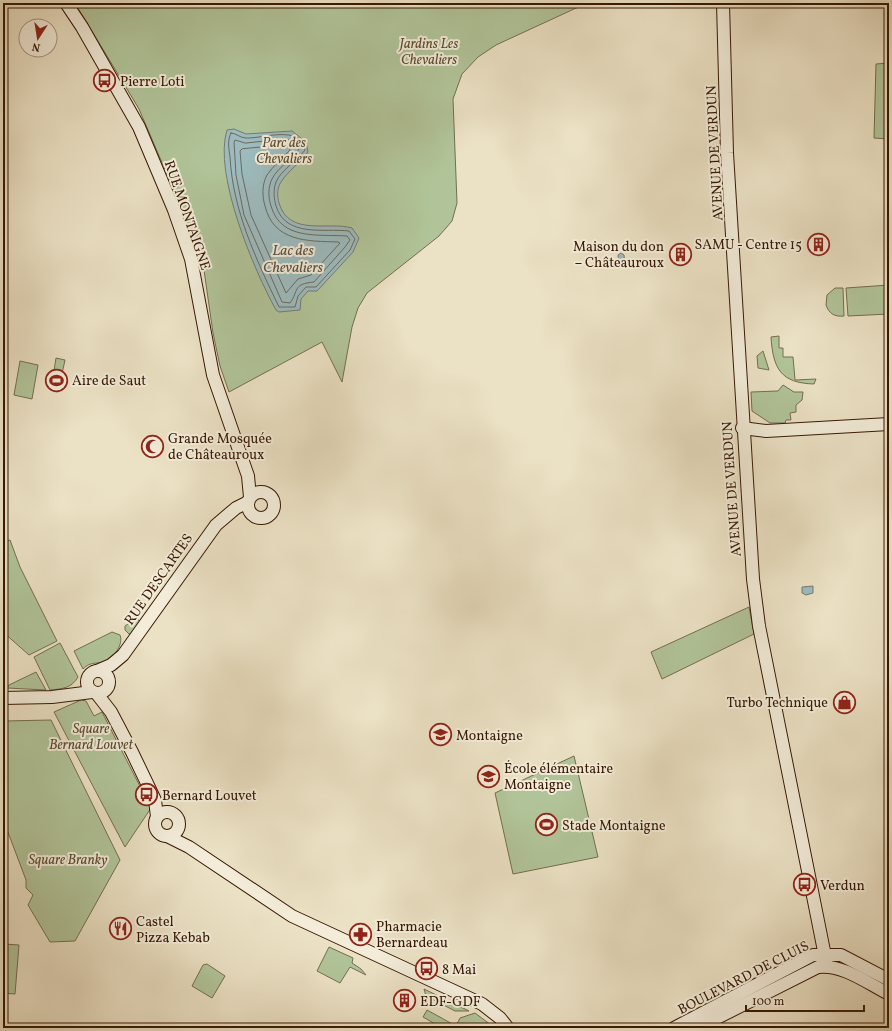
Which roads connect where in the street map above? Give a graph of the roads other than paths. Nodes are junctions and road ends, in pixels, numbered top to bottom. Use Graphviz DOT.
graph roads {
  1 [pos="66,3"];
  2 [pos="723,3"];
  3 [pos="889,424"];
  4 [pos="742,428"];
  5 [pos="248,476"];
  6 [pos="263,492"];
  7 [pos="249,500"];
  8 [pos="225,516"];
  9 [pos="252,516"];
  10 [pos="117,661"];
  11 [pos="98,671"];
  12 [pos="108,684"];
  13 [pos="91,689"];
  14 [pos="3,698"];
  15 [pos="111,712"];
  16 [pos="163,814"];
  17 [pos="178,829"];
  18 [pos="167,836"];
  19 [pos="189,847"];
  20 [pos="826,954"];
  21 [pos="827,966"];
  22 [pos="889,980"];
  23 [pos="889,994"];
  24 [pos="508,1028"];
  25 [pos="674,1028"];
  26 [pos="697,1028"];
  1 -- 5 [label="street, RUE MONTAIGNE"];
  2 -- 4 [label="street, AVENUE DE VERDUN"];
  3 -- 4 [label="street"];
  4 -- 20 [label="street, AVENUE DE VERDUN"];
  5 -- 6 [label="street, RUE MONTAIGNE"];
  5 -- 7 [label="street, RUE MONTAIGNE"];
  6 -- 7 [label="street"];
  6 -- 9 [label="street"];
  7 -- 8 [label="street, RUE DESCARTES"];
  7 -- 9 [label="street"];
  8 -- 9 [label="street"];
  8 -- 10 [label="street, RUE DESCARTES"];
  10 -- 11 [label="street, RUE DESCARTES"];
  10 -- 12 [label="street, RUE DESCARTES"];
  11 -- 12 [label="street"];
  11 -- 13 [label="street"];
  12 -- 13 [label="street"];
  12 -- 15 [label="street"];
  13 -- 14 [label="street"];
  13 -- 15 [label="street"];
  15 -- 16 [label="street"];
  16 -- 17 [label="street"];
  16 -- 18 [label="street"];
  17 -- 18 [label="street"];
  17 -- 19 [label="street"];
  18 -- 19 [label="street"];
  19 -- 24 [label="street"];
  20 -- 21 [label="street, AVENUE DE VERDUN"];
  20 -- 22 [label="street"];
  20 -- 25 [label="street, BOULEVARD DE CLUIS"];
  21 -- 23 [label="street"];
  21 -- 26 [label="street, BOULEVARD DE CLUIS"];
}
